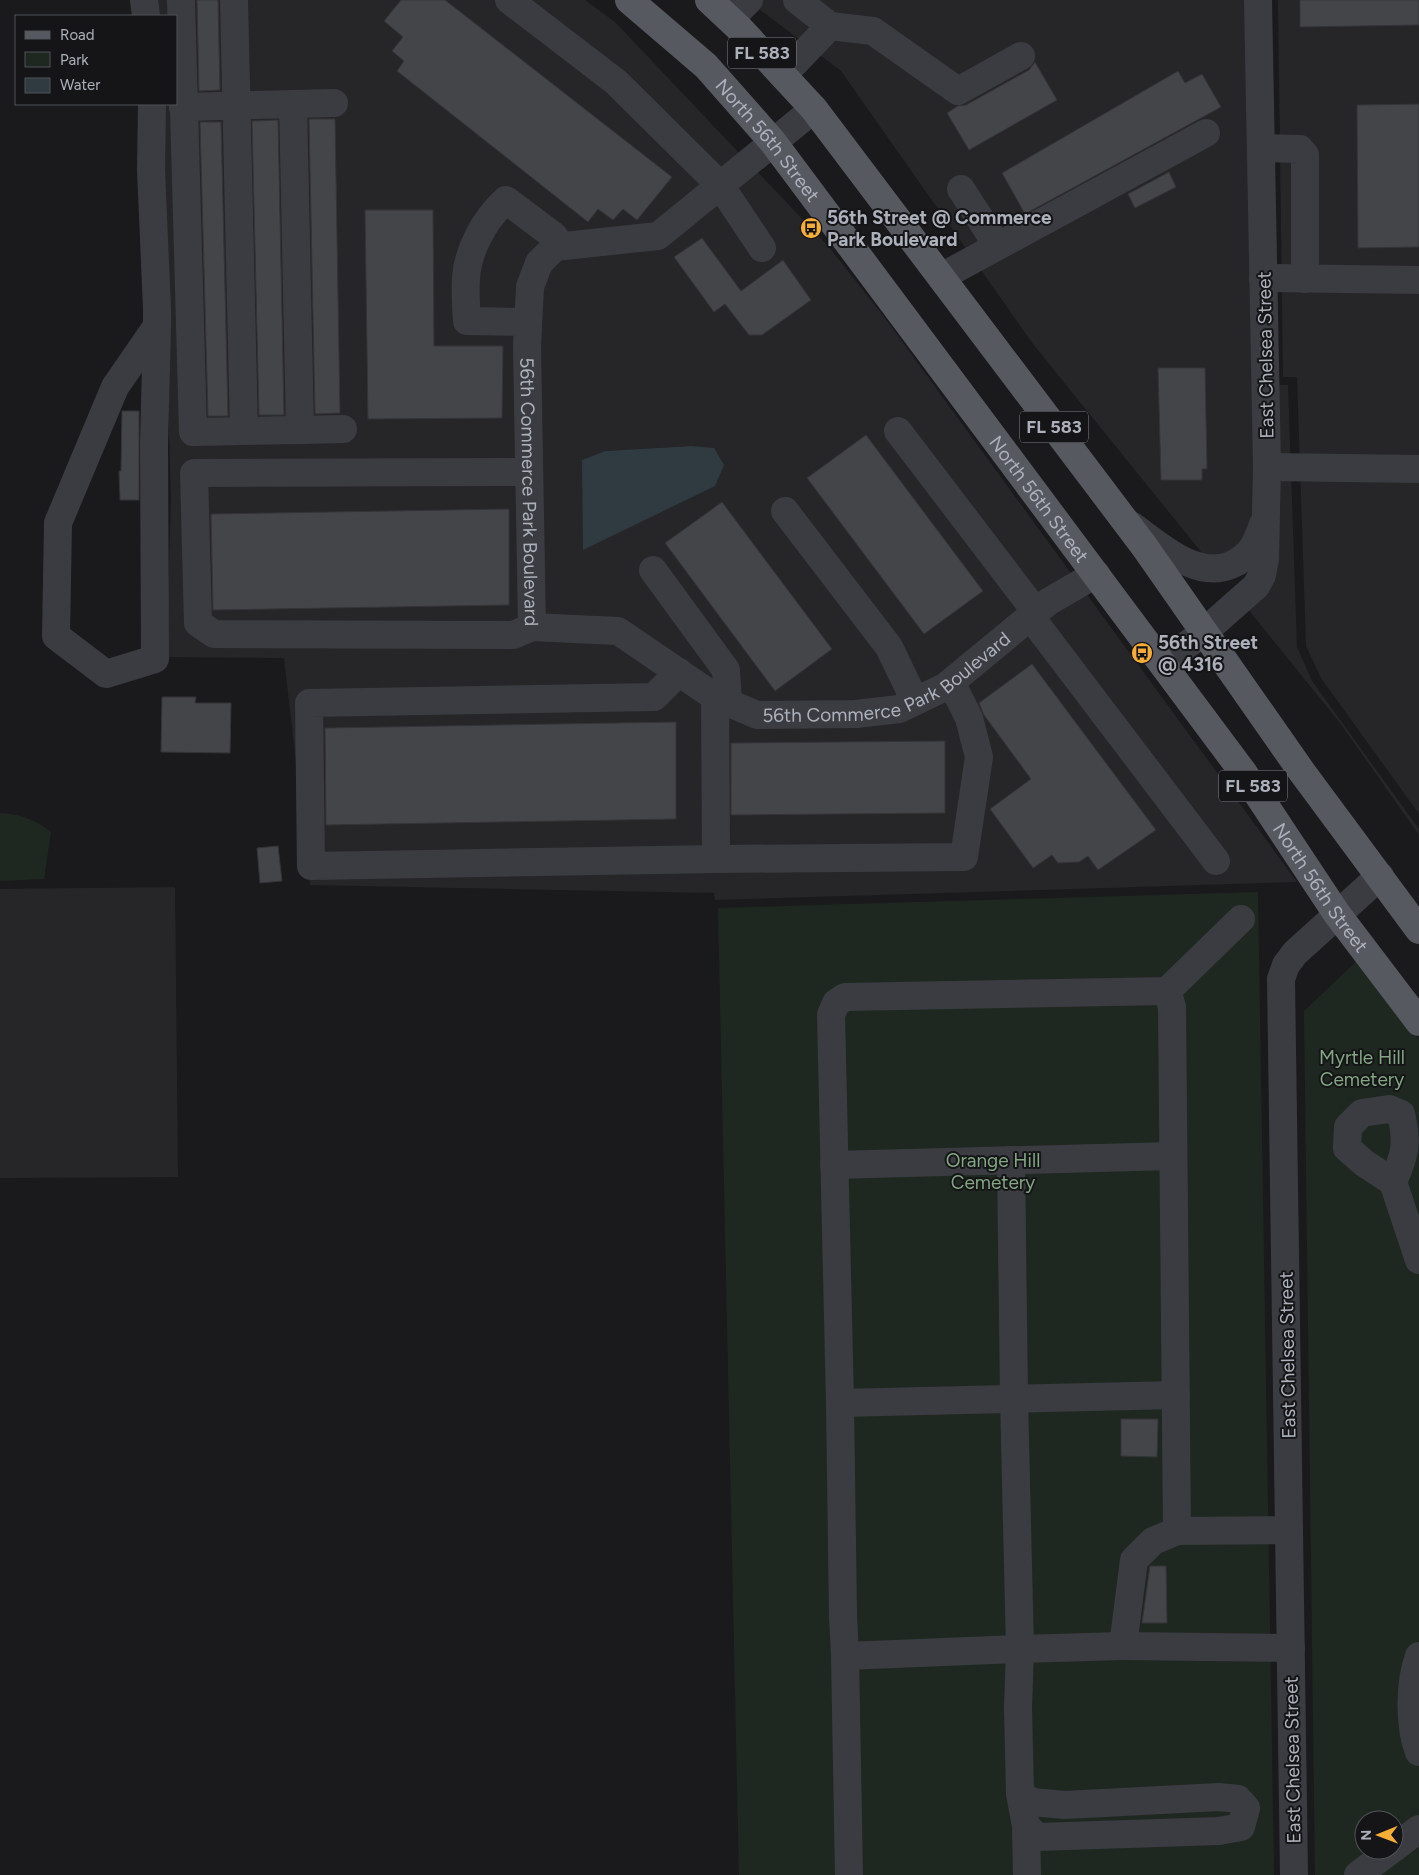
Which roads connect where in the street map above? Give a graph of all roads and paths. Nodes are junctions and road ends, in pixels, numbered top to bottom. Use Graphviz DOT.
graph roads {
  1 [pos="144,0"];
  2 [pos="180,0"];
  3 [pos="234,0"];
  4 [pos="509,0"];
  5 [pos="629,0"];
  6 [pos="709,0"];
  7 [pos="749,0"];
  8 [pos="797,0"];
  9 [pos="1258,0"];
  10 [pos="146,15"];
  11 [pos="730,19"];
  12 [pos="830,26"];
  13 [pos="1021,56"];
  14 [pos="783,75"];
  15 [pos="334,103"];
  16 [pos="293,104"];
  17 [pos="152,105"];
  18 [pos="236,105"];
  19 [pos="184,107"];
  20 [pos="814,109"];
  21 [pos="1206,133"];
  22 [pos="774,142"];
  23 [pos="1261,148"];
  24 [pos="720,185"];
  25 [pos="961,189"];
  26 [pos="997,245"];
  27 [pos="561,246"];
  28 [pos="762,248"];
  29 [pos="941,277"];
  30 [pos="1263,278"];
  31 [pos="1305,279"];
  32 [pos="1419,280"];
  33 [pos="528,322"];
  34 [pos="157,326"];
  35 [pos="300,430"];
  36 [pos="343,430"];
  37 [pos="898,430"];
  38 [pos="244,431"];
  39 [pos="1266,467"];
  40 [pos="1419,469"];
  41 [pos="530,472"];
  42 [pos="785,511"];
  43 [pos="1266,511"];
  44 [pos="1126,522"];
  45 [pos="653,570"];
  46 [pos="1096,574"];
  47 [pos="1033,614"];
  48 [pos="532,627"];
  49 [pos="1204,632"];
  50 [pos="1162,663"];
  51 [pos="679,672"];
  52 [pos="951,682"];
  53 [pos="722,700"];
  54 [pos="915,701"];
  55 [pos="716,859"];
  56 [pos="1216,861"];
  57 [pos="1380,876"];
  58 [pos="1337,914"];
  59 [pos="1241,920"];
  60 [pos="1419,930"];
  61 [pos="1167,991"];
  62 [pos="1419,1022"];
  63 [pos="1172,1156"];
  64 [pos="1011,1160"];
  65 [pos="834,1165"];
  66 [pos="1392,1182"];
  67 [pos="1419,1260"];
  68 [pos="1176,1395"];
  69 [pos="1014,1398"];
  70 [pos="840,1403"];
  71 [pos="1289,1530"];
  72 [pos="1177,1531"];
  73 [pos="1123,1646"];
  74 [pos="1291,1648"];
  75 [pos="1020,1649"];
  76 [pos="845,1656"];
  77 [pos="1419,1656"];
  78 [pos="1419,1752"];
  79 [pos="1020,1794"];
  80 [pos="1026,1826"];
  81 [pos="1419,1829"];
  82 [pos="1404,1840"];
  83 [pos="1378,1860"];
  84 [pos="849,1875"];
  85 [pos="1027,1875"];
  86 [pos="1294,1875"];
  87 [pos="1358,1875"];
  1 -- 10 [label="street"];
  2 -- 19 [label="street"];
  3 -- 18 [label="street"];
  4 -- 24 [label="street"];
  5 -- 22 [label="main road, North 56th Street / FL 583"];
  6 -- 11 [label="main road, FL 583"];
  7 -- 11 [label="street"];
  8 -- 12 [label="street"];
  9 -- 23 [label="street, East Chelsea Street"];
  11 -- 14 [label="main road, FL 583"];
  12 -- 13 [label="street"];
  12 -- 14 [label="street"];
  14 -- 20 [label="main road, FL 583"];
  15 -- 16 [label="street"];
  16 -- 18 [label="street"];
  16 -- 35 [label="street"];
  17 -- 34 [label="street"];
  18 -- 19 [label="street"];
  18 -- 38 [label="street"];
  19 -- 38 [label="street"];
  20 -- 22 [label="street"];
  20 -- 29 [label="main road, FL 583"];
  21 -- 26 [label="street"];
  22 -- 24 [label="street"];
  22 -- 46 [label="main road, North 56th Street / FL 583"];
  23 -- 30 [label="street, East Chelsea Street"];
  23 -- 31 [label="street"];
  24 -- 27 [label="street"];
  24 -- 28 [label="street"];
  25 -- 26 [label="street"];
  26 -- 29 [label="street"];
  27 -- 33 [label="street, 56th Commerce Park Boulevard"];
  27 -- 33 [label="street"];
  29 -- 44 [label="main road, FL 583"];
  30 -- 31 [label="street"];
  30 -- 39 [label="street, East Chelsea Street"];
  31 -- 32 [label="street"];
  33 -- 41 [label="street, 56th Commerce Park Boulevard"];
  34 -- 34 [label="street"];
  35 -- 36 [label="street"];
  35 -- 38 [label="street"];
  37 -- 47 [label="street"];
  39 -- 40 [label="street"];
  39 -- 43 [label="street, East Chelsea Street"];
  41 -- 48 [label="street, 56th Commerce Park Boulevard"];
  41 -- 48 [label="street"];
  42 -- 54 [label="street"];
  43 -- 44 [label="street"];
  43 -- 49 [label="street, East Chelsea Street"];
  44 -- 49 [label="main road, FL 583"];
  45 -- 53 [label="street"];
  46 -- 47 [label="street, 56th Commerce Park Boulevard"];
  46 -- 50 [label="main road, North 56th Street / FL 583"];
  47 -- 52 [label="street, 56th Commerce Park Boulevard"];
  47 -- 56 [label="street"];
  48 -- 51 [label="street, 56th Commerce Park Boulevard"];
  49 -- 50 [label="street, East Chelsea Street"];
  49 -- 57 [label="main road, FL 583"];
  50 -- 58 [label="main road, North 56th Street / FL 583"];
  51 -- 53 [label="street, 56th Commerce Park Boulevard"];
  51 -- 55 [label="street"];
  52 -- 54 [label="street, 56th Commerce Park Boulevard"];
  52 -- 55 [label="street"];
  53 -- 54 [label="street, 56th Commerce Park Boulevard"];
  53 -- 55 [label="street"];
  57 -- 58 [label="street, East Chelsea Street"];
  57 -- 60 [label="main road, FL 583"];
  58 -- 62 [label="main road, North 56th Street / FL 583"];
  58 -- 71 [label="street, East Chelsea Street"];
  59 -- 61 [label="street"];
  61 -- 63 [label="street"];
  61 -- 65 [label="street"];
  63 -- 64 [label="street"];
  63 -- 68 [label="street"];
  64 -- 65 [label="street"];
  64 -- 69 [label="street"];
  65 -- 70 [label="street"];
  66 -- 67 [label="street"];
  68 -- 69 [label="street"];
  68 -- 72 [label="street"];
  69 -- 70 [label="street"];
  69 -- 75 [label="street"];
  70 -- 76 [label="street"];
  71 -- 72 [label="street"];
  71 -- 74 [label="street, East Chelsea Street"];
  72 -- 73 [label="street"];
  73 -- 74 [label="street"];
  73 -- 75 [label="street"];
  74 -- 86 [label="street, East Chelsea Street"];
  75 -- 76 [label="street"];
  75 -- 79 [label="street"];
  76 -- 84 [label="street"];
  77 -- 78 [label="street"];
  79 -- 80 [label="street"];
  79 -- 80 [label="street"];
  80 -- 85 [label="street"];
  81 -- 82 [label="street"];
  83 -- 87 [label="street"];
}
